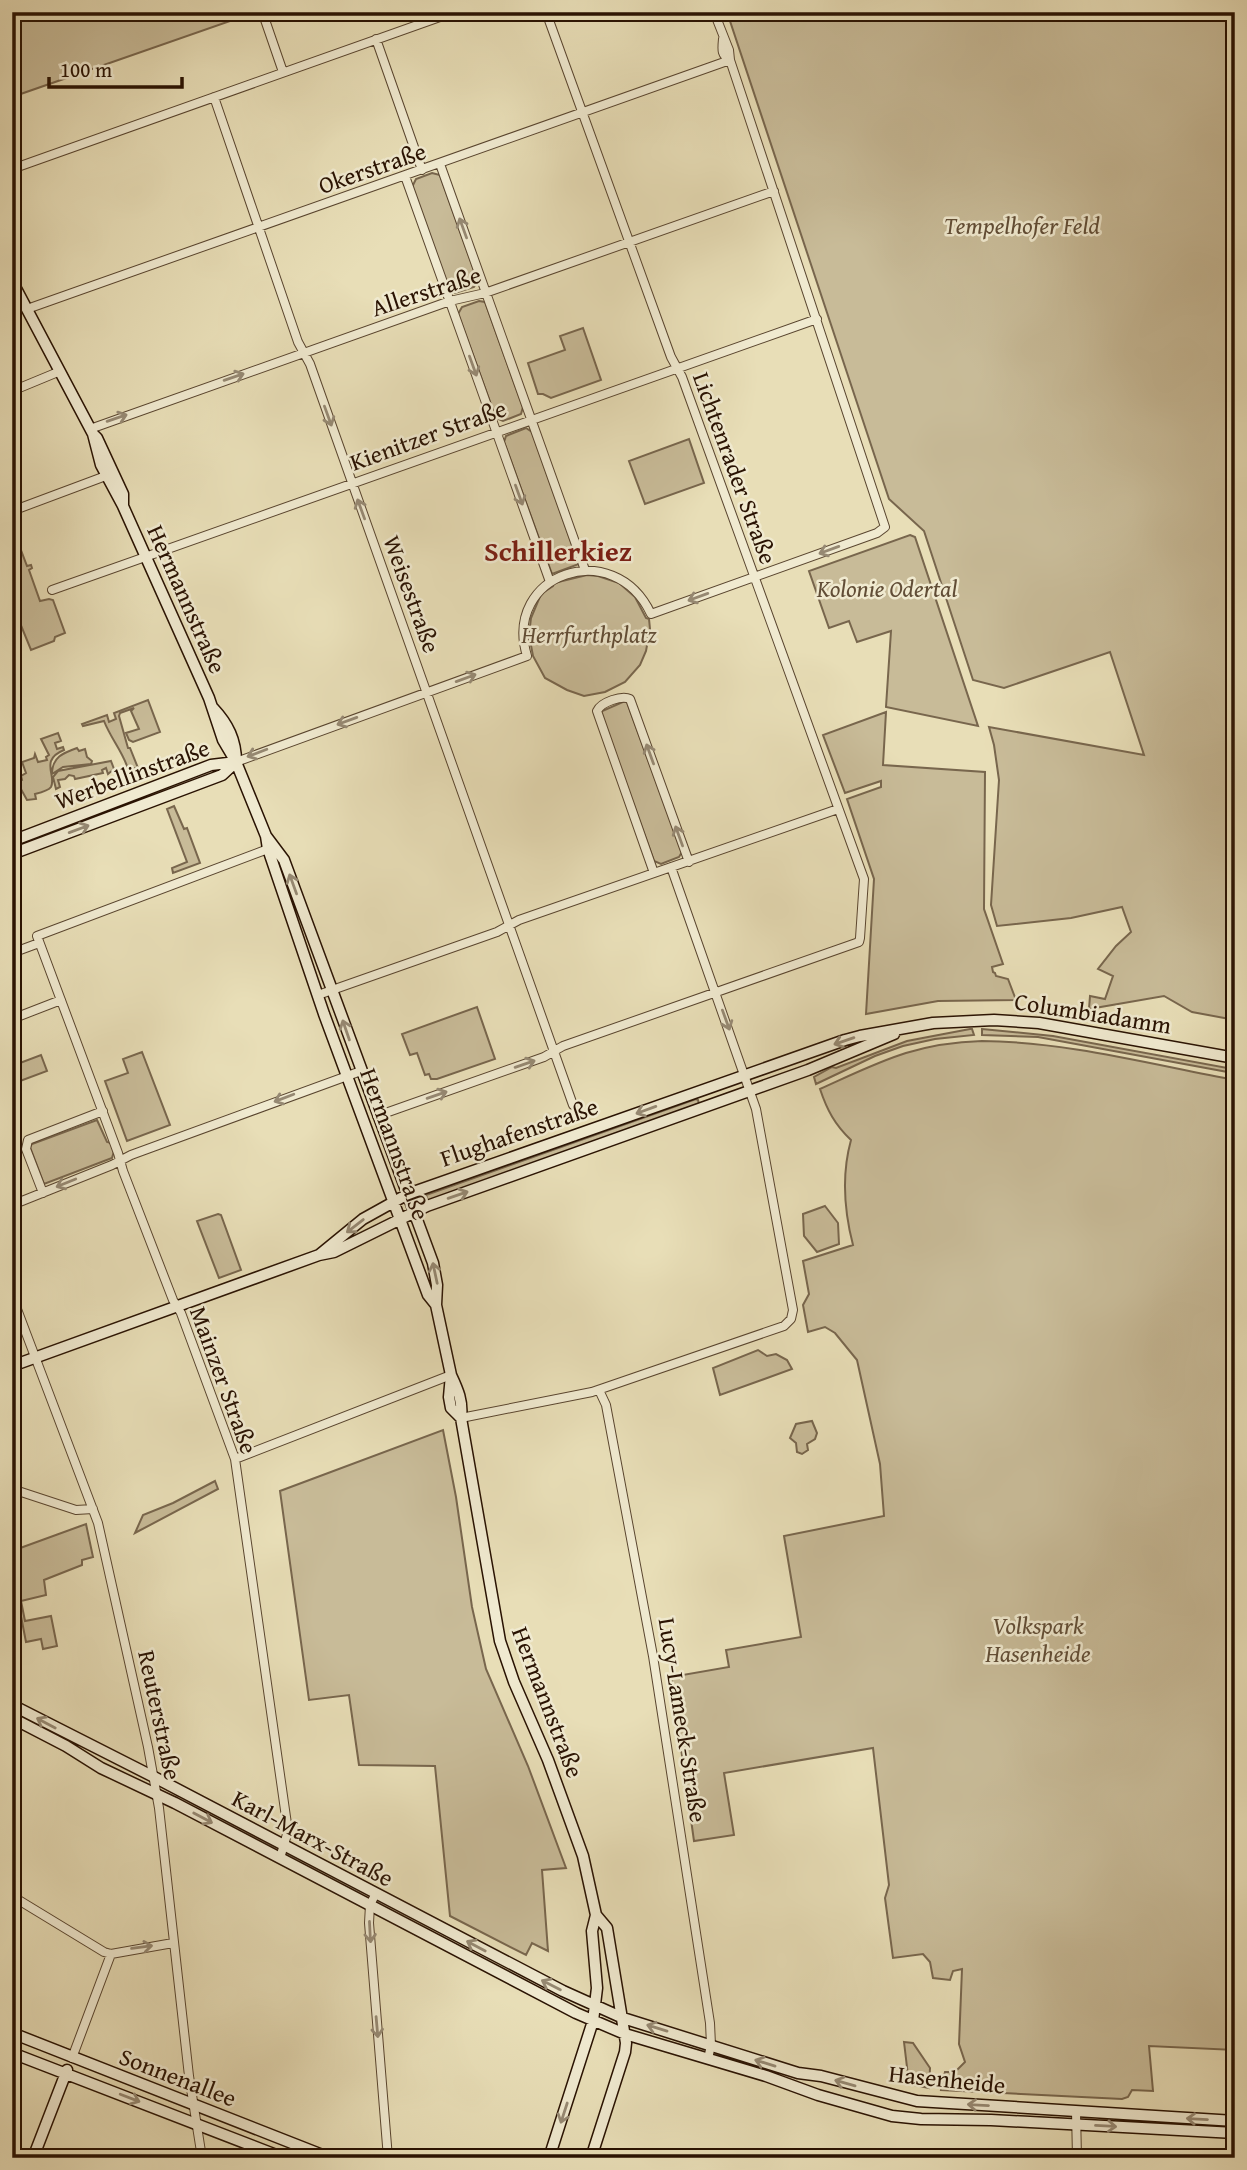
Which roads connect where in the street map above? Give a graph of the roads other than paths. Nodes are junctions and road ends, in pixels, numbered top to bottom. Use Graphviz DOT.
graph roads {
  1 [pos="454,12"];
  2 [pos="546,12"];
  3 [pos="714,12"];
  4 [pos="263,15"];
  5 [pos="376,40"];
  6 [pos="730,60"];
  7 [pos="283,72"];
  8 [pos="214,97"];
  9 [pos="583,114"];
  10 [pos="440,164"];
  11 [pos="12,169"];
  12 [pos="422,170"];
  13 [pos="405,176"];
  14 [pos="774,191"];
  15 [pos="259,228"];
  16 [pos="629,242"];
  17 [pos="12,281"];
  18 [pos="485,293"];
  19 [pos="450,302"];
  20 [pos="27,309"];
  21 [pos="817,319"];
  22 [pos="304,353"];
  23 [pos="677,368"];
  24 [pos="58,372"];
  25 [pos="12,390"];
  26 [pos="531,419"];
  27 [pos="496,431"];
  28 [pos="92,432"];
  29 [pos="110,474"];
  30 [pos="352,483"];
  31 [pos="12,512"];
  32 [pos="145,556"];
  33 [pos="585,570"];
  34 [pos="754,577"];
  35 [pos="550,582"];
  36 [pos="52,590"];
  37 [pos="426,692"];
  38 [pos="236,762"];
  39 [pos="175,779"];
  40 [pos="179,791"];
  41 [pos="838,809"];
  42 [pos="266,836"];
  43 [pos="12,841"];
  44 [pos="268,849"];
  45 [pos="12,854"];
  46 [pos="689,862"];
  47 [pos="671,867"];
  48 [pos="654,873"];
  49 [pos="508,926"];
  50 [pos="38,939"];
  51 [pos="12,953"];
  52 [pos="332,990"];
  53 [pos="716,993"];
  54 [pos="318,995"];
  55 [pos="61,1000"];
  56 [pos="12,1019"];
  57 [pos="902,1030"];
  58 [pos="554,1052"];
  59 [pos="1235,1058"];
  60 [pos="361,1071"];
  61 [pos="746,1075"];
  62 [pos="348,1076"];
  63 [pos="701,1090"];
  64 [pos="751,1091"];
  65 [pos="573,1105"];
  66 [pos="707,1107"];
  67 [pos="103,1111"];
  68 [pos="377,1116"];
  69 [pos="120,1161"];
  70 [pos="43,1193"];
  71 [pos="408,1194"];
  72 [pos="394,1200"];
  73 [pos="12,1205"];
  74 [pos="415,1212"];
  75 [pos="401,1220"];
  76 [pos="319,1255"];
  77 [pos="12,1296"];
  78 [pos="436,1306"];
  79 [pos="177,1307"];
  80 [pos="36,1358"];
  81 [pos="12,1366"];
  82 [pos="450,1375"];
  83 [pos="599,1390"];
  84 [pos="461,1418"];
  85 [pos="235,1459"];
  86 [pos="12,1489"];
  87 [pos="93,1509"];
  88 [pos="12,1705"];
  89 [pos="12,1718"];
  90 [pos="154,1777"];
  91 [pos="157,1795"];
  92 [pos="285,1846"];
  93 [pos="280,1858"];
  94 [pos="376,1893"];
  95 [pos="12,1896"];
  96 [pos="370,1905"];
  97 [pos="596,1915"];
  98 [pos="173,1943"];
  99 [pos="111,1954"];
  100 [pos="596,2006"];
  101 [pos="623,2018"];
  102 [pos="593,2021"];
  103 [pos="12,2034"];
  104 [pos="625,2034"];
  105 [pos="39,2044"];
  106 [pos="711,2045"];
  107 [pos="12,2053"];
  108 [pos="72,2058"];
  109 [pos="708,2059"];
  110 [pos="32,2062"];
  111 [pos="66,2074"];
  112 [pos="875,2092"];
  113 [pos="193,2105"];
  114 [pos="859,2107"];
  115 [pos="1039,2109"];
  116 [pos="1076,2110"];
  117 [pos="1235,2121"];
  118 [pos="1038,2123"];
  119 [pos="196,2124"];
  120 [pos="1075,2124"];
  121 [pos="1235,2133"];
  122 [pos="33,2158"];
  123 [pos="202,2158"];
  124 [pos="284,2158"];
  125 [pos="330,2158"];
  126 [pos="388,2158"];
  127 [pos="549,2158"];
  128 [pos="591,2158"];
  129 [pos="1077,2158"];
  1 -- 5 [label="street"];
  2 -- 9 [label="street, Lichtenrader Straße"];
  3 -- 6 [label="street"];
  4 -- 7 [label="street"];
  5 -- 7 [label="street"];
  5 -- 12 [label="street"];
  6 -- 9 [label="street, Okerstraße"];
  6 -- 14 [label="street"];
  7 -- 8 [label="street"];
  8 -- 11 [label="street"];
  8 -- 15 [label="street, Weisestraße"];
  9 -- 10 [label="street, Okerstraße"];
  9 -- 16 [label="street, Lichtenrader Straße"];
  10 -- 12 [label="street, Okerstraße"];
  18 -- 10 [label="street, one-way"];
  12 -- 13 [label="street, Okerstraße"];
  13 -- 15 [label="street, Okerstraße"];
  13 -- 19 [label="street"];
  14 -- 16 [label="street, Allerstraße"];
  14 -- 21 [label="street"];
  15 -- 20 [label="street, Okerstraße"];
  15 -- 22 [label="street, Weisestraße"];
  16 -- 18 [label="street, Allerstraße"];
  16 -- 23 [label="street, Lichtenrader Straße"];
  17 -- 20 [label="main road, Hermannstraße"];
  18 -- 19 [label="street, Allerstraße"];
  18 -- 26 [label="street"];
  19 -- 22 [label="street, Allerstraße"];
  19 -- 27 [label="street, one-way"];
  20 -- 24 [label="main road, Hermannstraße"];
  21 -- 23 [label="street, Kienitzer Straße"];
  21 -- 34 [label="street, one-way"];
  28 -- 22 [label="street, Allerstraße, one-way"];
  22 -- 30 [label="street, Weisestraße, one-way"];
  23 -- 26 [label="street, Kienitzer Straße"];
  23 -- 34 [label="street, Lichtenrader Straße"];
  24 -- 25 [label="street"];
  24 -- 28 [label="main road, Hermannstraße"];
  26 -- 27 [label="street, Kienitzer Straße"];
  26 -- 33 [label="street"];
  27 -- 30 [label="street, Kienitzer Straße"];
  27 -- 35 [label="street, one-way"];
  28 -- 29 [label="main road, Hermannstraße"];
  29 -- 31 [label="street"];
  29 -- 32 [label="main road, Hermannstraße"];
  30 -- 32 [label="street, Kienitzer Straße"];
  37 -- 30 [label="street, Weisestraße, one-way"];
  32 -- 36 [label="street, Kienitzer Straße"];
  32 -- 38 [label="main road, Hermannstraße"];
  34 -- 33 [label="street, one-way"];
  33 -- 35 [label="street"];
  34 -- 41 [label="street, Lichtenrader Straße"];
  37 -- 35 [label="street, one-way"];
  37 -- 38 [label="street, one-way"];
  37 -- 49 [label="street, Weisestraße"];
  38 -- 39 [label="main road, Werbellinstraße"];
  38 -- 40 [label="main road, Werbellinstraße"];
  38 -- 42 [label="main road, Hermannstraße"];
  39 -- 40 [label="main road"];
  39 -- 43 [label="main road, Werbellinstraße"];
  45 -- 40 [label="main road, Werbellinstraße, one-way"];
  41 -- 46 [label="street"];
  41 -- 53 [label="street, Lichtenrader Straße"];
  42 -- 44 [label="main road, Hermannstraße"];
  52 -- 42 [label="main road, Hermannstraße, one-way"];
  44 -- 50 [label="street"];
  44 -- 54 [label="main road, Hermannstraße"];
  46 -- 47 [label="street"];
  46 -- 48 [label="street, one-way"];
  47 -- 48 [label="street"];
  47 -- 53 [label="street"];
  48 -- 49 [label="street"];
  49 -- 52 [label="street"];
  49 -- 58 [label="street, Weisestraße"];
  50 -- 51 [label="street"];
  50 -- 55 [label="street, Mainzer Straße"];
  52 -- 54 [label="street"];
  60 -- 52 [label="main road, Hermannstraße, one-way"];
  53 -- 58 [label="street"];
  53 -- 61 [label="street, one-way"];
  54 -- 62 [label="main road, Hermannstraße"];
  55 -- 56 [label="street"];
  55 -- 67 [label="street, Mainzer Straße"];
  57 -- 59 [label="main road, Columbiadamm"];
  57 -- 61 [label="main road, Columbiadamm, one-way"];
  57 -- 64 [label="main road, Columbiadamm"];
  58 -- 65 [label="street, Weisestraße"];
  68 -- 58 [label="street, one-way"];
  60 -- 62 [label="street"];
  60 -- 68 [label="main road, Hermannstraße"];
  61 -- 63 [label="main road, Flughafenstraße"];
  61 -- 64 [label="street"];
  62 -- 69 [label="street, one-way"];
  62 -- 72 [label="main road, Hermannstraße"];
  63 -- 66 [label="main road"];
  63 -- 71 [label="main road, Flughafenstraße, one-way"];
  64 -- 66 [label="main road, Flughafenstraße"];
  64 -- 83 [label="street"];
  74 -- 66 [label="main road, Flughafenstraße, one-way"];
  67 -- 69 [label="street, Mainzer Straße"];
  67 -- 70 [label="street"];
  68 -- 71 [label="main road, Hermannstraße"];
  69 -- 70 [label="street, one-way"];
  69 -- 79 [label="street, Mainzer Straße"];
  70 -- 73 [label="street"];
  71 -- 72 [label="main road, Flughafenstraße"];
  71 -- 74 [label="main road, Hermannstraße"];
  72 -- 75 [label="main road, Hermannstraße"];
  72 -- 76 [label="main road, Flughafenstraße, one-way"];
  74 -- 75 [label="main road, Flughafenstraße"];
  78 -- 74 [label="main road, Hermannstraße, one-way"];
  75 -- 76 [label="main road, Flughafenstraße"];
  75 -- 78 [label="main road, Hermannstraße"];
  76 -- 79 [label="main road, Flughafenstraße"];
  77 -- 80 [label="street, Reuterstraße"];
  78 -- 82 [label="main road, Hermannstraße"];
  79 -- 80 [label="main road, Flughafenstraße"];
  79 -- 85 [label="street, Mainzer Straße"];
  80 -- 81 [label="main road, Flughafenstraße"];
  80 -- 87 [label="street, Reuterstraße"];
  82 -- 84 [label="main road, Hermannstraße"];
  82 -- 85 [label="street"];
  83 -- 84 [label="street"];
  83 -- 106 [label="street, Lucy-Lameck-Straße"];
  84 -- 97 [label="main road, Hermannstraße"];
  85 -- 92 [label="street, Mainzer Straße"];
  86 -- 87 [label="street"];
  87 -- 90 [label="street, Reuterstraße"];
  90 -- 88 [label="main road, Karl-Marx-Straße, one-way"];
  89 -- 91 [label="main road, Karl-Marx-Straße"];
  90 -- 91 [label="street, Reuterstraße"];
  90 -- 92 [label="main road, Karl-Marx-Straße"];
  91 -- 93 [label="main road, Karl-Marx-Straße, one-way"];
  91 -- 98 [label="street, Reuterstraße"];
  92 -- 93 [label="street, Mainzer Straße"];
  92 -- 94 [label="main road, Karl-Marx-Straße"];
  93 -- 96 [label="main road, Karl-Marx-Straße"];
  94 -- 96 [label="street"];
  100 -- 94 [label="main road, Karl-Marx-Straße, one-way"];
  95 -- 99 [label="street"];
  96 -- 102 [label="main road, Karl-Marx-Straße"];
  96 -- 126 [label="street, one-way"];
  97 -- 100 [label="main road, Hermannstraße"];
  97 -- 101 [label="main road, Hermannstraße"];
  99 -- 98 [label="street, one-way"];
  98 -- 113 [label="street, Reuterstraße"];
  99 -- 108 [label="street"];
  100 -- 101 [label="main road, Karl-Marx-Straße"];
  100 -- 102 [label="main road, Hermannstraße"];
  101 -- 104 [label="main road, Hermannstraße"];
  106 -- 101 [label="main road, Hasenheide, one-way"];
  102 -- 104 [label="main road, Karl-Marx-Straße"];
  102 -- 127 [label="main road, Hermannstraße, one-way"];
  103 -- 105 [label="main road, Sonnenallee"];
  104 -- 109 [label="main road, Hasenheide"];
  104 -- 128 [label="main road, Hermannstraße"];
  105 -- 108 [label="main road, Sonnenallee"];
  105 -- 110 [label="main road"];
  106 -- 109 [label="street, Lucy-Lameck-Straße"];
  112 -- 106 [label="main road, Hasenheide, one-way"];
  107 -- 110 [label="main road, Sonnenallee"];
  108 -- 111 [label="main road"];
  108 -- 113 [label="main road, Sonnenallee"];
  109 -- 114 [label="main road, Hasenheide"];
  110 -- 111 [label="main road, Sonnenallee"];
  111 -- 119 [label="main road, Sonnenallee, one-way"];
  111 -- 122 [label="main road"];
  112 -- 114 [label="main road"];
  115 -- 112 [label="main road, Hasenheide, one-way"];
  113 -- 119 [label="street, Reuterstraße"];
  113 -- 125 [label="main road, Sonnenallee"];
  114 -- 118 [label="main road, Hasenheide"];
  115 -- 116 [label="main road, Hasenheide"];
  115 -- 118 [label="main road"];
  117 -- 116 [label="main road, Hasenheide, one-way"];
  116 -- 120 [label="street"];
  118 -- 120 [label="main road, Hasenheide"];
  119 -- 123 [label="street, Reuterstraße"];
  119 -- 124 [label="main road, Sonnenallee"];
  120 -- 121 [label="main road, Hasenheide, one-way"];
  120 -- 129 [label="street"];
}
